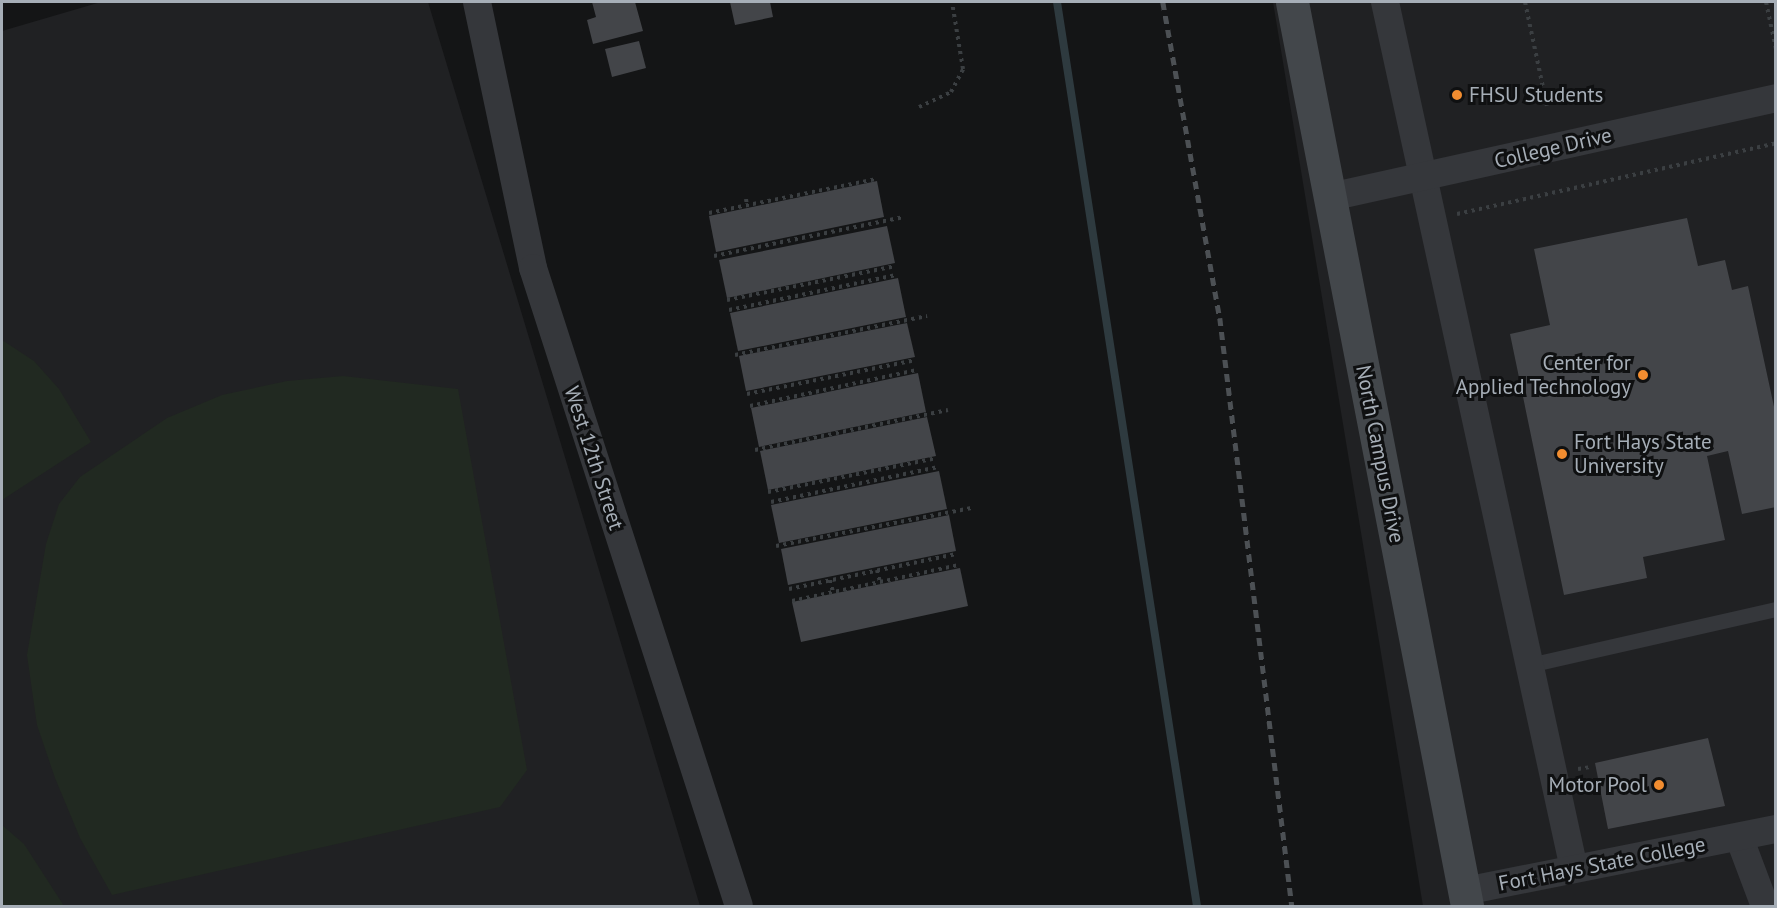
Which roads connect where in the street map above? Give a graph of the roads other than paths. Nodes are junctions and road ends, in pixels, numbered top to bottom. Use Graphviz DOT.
graph roads {
  1 [pos="477,2"];
  2 [pos="1292,2"];
  3 [pos="1385,2"];
  4 [pos="1776,98"];
  5 [pos="1422,177"];
  6 [pos="1330,197"];
  7 [pos="1776,609"];
  8 [pos="1529,664"];
  9 [pos="1776,830"];
  10 [pos="1739,837"];
  11 [pos="1574,869"];
  12 [pos="1466,899"];
  13 [pos="739,906"];
  14 [pos="1765,906"];
  1 -- 13 [label="street, West 12th Street"];
  2 -- 6 [label="main road, North Campus Drive"];
  3 -- 5 [label="street"];
  4 -- 5 [label="street, College Drive"];
  5 -- 6 [label="street, College Drive"];
  5 -- 8 [label="street"];
  6 -- 12 [label="main road, North Campus Drive"];
  7 -- 8 [label="lane"];
  8 -- 11 [label="street"];
  9 -- 10 [label="street, Fort Hays State College"];
  10 -- 11 [label="street, Fort Hays State College"];
  10 -- 14 [label="street"];
  11 -- 12 [label="street, Fort Hays State College"];
}
